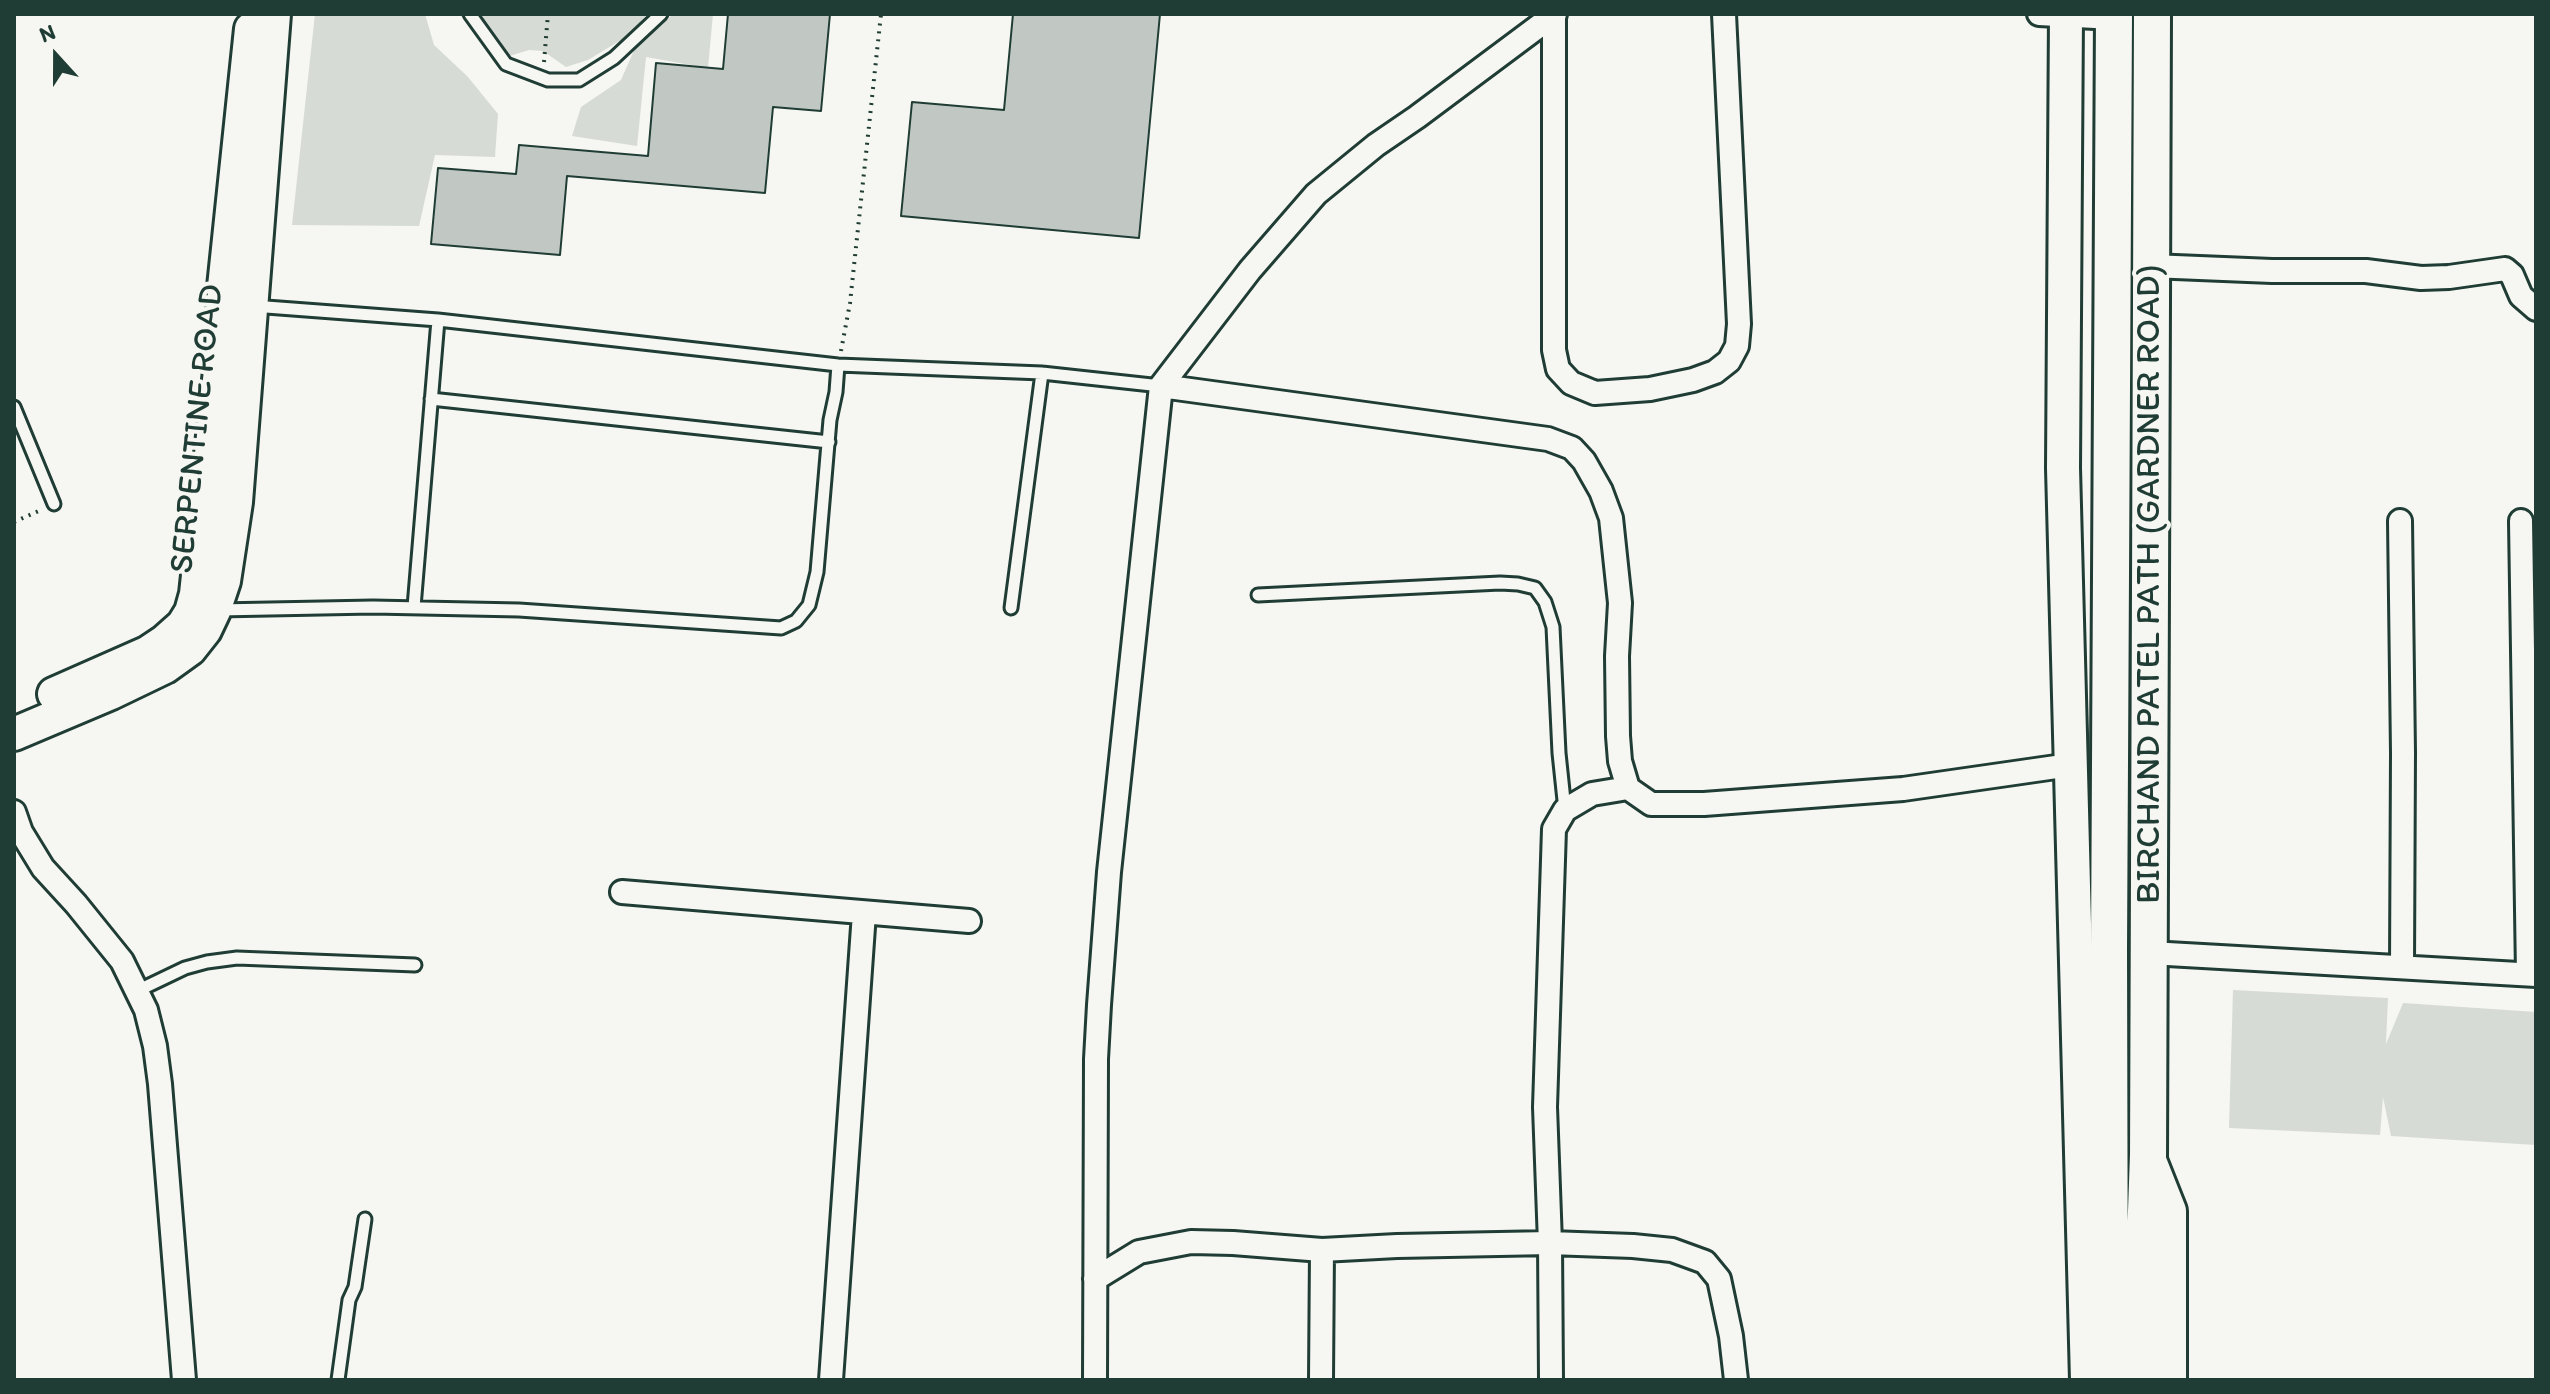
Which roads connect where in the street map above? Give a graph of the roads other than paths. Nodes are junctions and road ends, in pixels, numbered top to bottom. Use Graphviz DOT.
graph roads {
  1 [pos="252,14"];
  2 [pos="274,14"];
  3 [pos="470,14"];
  4 [pos="661,14"];
  5 [pos="1554,14"];
  6 [pos="1724,14"];
  7 [pos="2152,14"];
  8 [pos="2057,15"];
  9 [pos="2114,16"];
  10 [pos="2151,266"];
  11 [pos="236,305"];
  12 [pos="2536,309"];
  13 [pos="438,320"];
  14 [pos="838,365"];
  15 [pos="1042,373"];
  16 [pos="1161,386"];
  17 [pos="431,399"];
  18 [pos="14,407"];
  19 [pos="829,442"];
  20 [pos="54,504"];
  21 [pos="2400,521"];
  22 [pos="2521,521"];
  23 [pos="1258,595"];
  24 [pos="414,607"];
  25 [pos="1011,608"];
  26 [pos="214,611"];
  27 [pos="190,632"];
  28 [pos="14,711"];
  29 [pos="14,734"];
  30 [pos="2070,765"];
  31 [pos="2111,765"];
  32 [pos="1628,788"];
  33 [pos="1565,810"];
  34 [pos="14,812"];
  35 [pos="622,892"];
  36 [pos="864,913"];
  37 [pos="969,921"];
  38 [pos="2150,953"];
  39 [pos="415,965"];
  40 [pos="2402,967"];
  41 [pos="2532,975"];
  42 [pos="137,991"];
  43 [pos="2148,1155"];
  44 [pos="365,1219"];
  45 [pos="1550,1243"];
  46 [pos="1322,1250"];
  47 [pos="1095,1279"];
  48 [pos="2125,1319"];
  49 [pos="184,1380"];
  50 [pos="338,1380"];
  51 [pos="831,1380"];
  52 [pos="1095,1380"];
  53 [pos="1321,1380"];
  54 [pos="1551,1380"];
  55 [pos="1736,1380"];
  56 [pos="2087,1380"];
  57 [pos="2110,1380"];
  58 [pos="2140,1380"];
  59 [pos="2170,1380"];
  1 -- 11 [label="street"];
  2 -- 11 [label="street, SERPENTINE ROAD"];
  3 -- 4 [label="lane"];
  5 -- 6 [label="street"];
  5 -- 16 [label="street"];
  7 -- 10 [label="main road, BIRCHAND PATEL PATH (GARDNER ROAD)"];
  8 -- 9 [label="street"];
  8 -- 30 [label="street"];
  9 -- 31 [label="main road, BIRCHAND PATEL PATH (GARDNER ROAD)"];
  10 -- 12 [label="street"];
  10 -- 38 [label="main road, BIRCHAND PATEL PATH (GARDNER ROAD)"];
  11 -- 13 [label="lane"];
  11 -- 26 [label="street, SERPENTINE ROAD"];
  11 -- 27 [label="street"];
  13 -- 14 [label="lane"];
  13 -- 17 [label="lane"];
  14 -- 15 [label="lane"];
  14 -- 19 [label="lane"];
  15 -- 16 [label="lane"];
  15 -- 25 [label="lane"];
  16 -- 32 [label="street"];
  16 -- 47 [label="street"];
  17 -- 19 [label="lane"];
  17 -- 24 [label="lane"];
  18 -- 20 [label="lane"];
  19 -- 24 [label="lane"];
  21 -- 40 [label="street"];
  22 -- 41 [label="street"];
  23 -- 33 [label="lane"];
  24 -- 26 [label="lane"];
  26 -- 27 [label="street, SERPENTINE ROAD"];
  27 -- 28 [label="street"];
  27 -- 29 [label="street, SERPENTINE ROAD"];
  30 -- 31 [label="street"];
  30 -- 32 [label="street"];
  30 -- 56 [label="street"];
  31 -- 48 [label="main road, BIRCHAND PATEL PATH (GARDNER ROAD)"];
  32 -- 33 [label="street"];
  33 -- 45 [label="street"];
  34 -- 42 [label="street"];
  35 -- 36 [label="street"];
  36 -- 37 [label="street"];
  36 -- 51 [label="street"];
  38 -- 40 [label="street"];
  38 -- 43 [label="main road, BIRCHAND PATEL PATH (GARDNER ROAD)"];
  39 -- 42 [label="lane"];
  40 -- 41 [label="street"];
  42 -- 49 [label="street"];
  43 -- 48 [label="main road, BIRCHAND PATEL PATH (GARDNER ROAD)"];
  43 -- 59 [label="street"];
  44 -- 50 [label="lane"];
  45 -- 46 [label="street"];
  45 -- 54 [label="street"];
  45 -- 55 [label="street"];
  46 -- 47 [label="street"];
  46 -- 53 [label="street"];
  47 -- 52 [label="street"];
  48 -- 57 [label="main road"];
  48 -- 58 [label="main road"];
}
